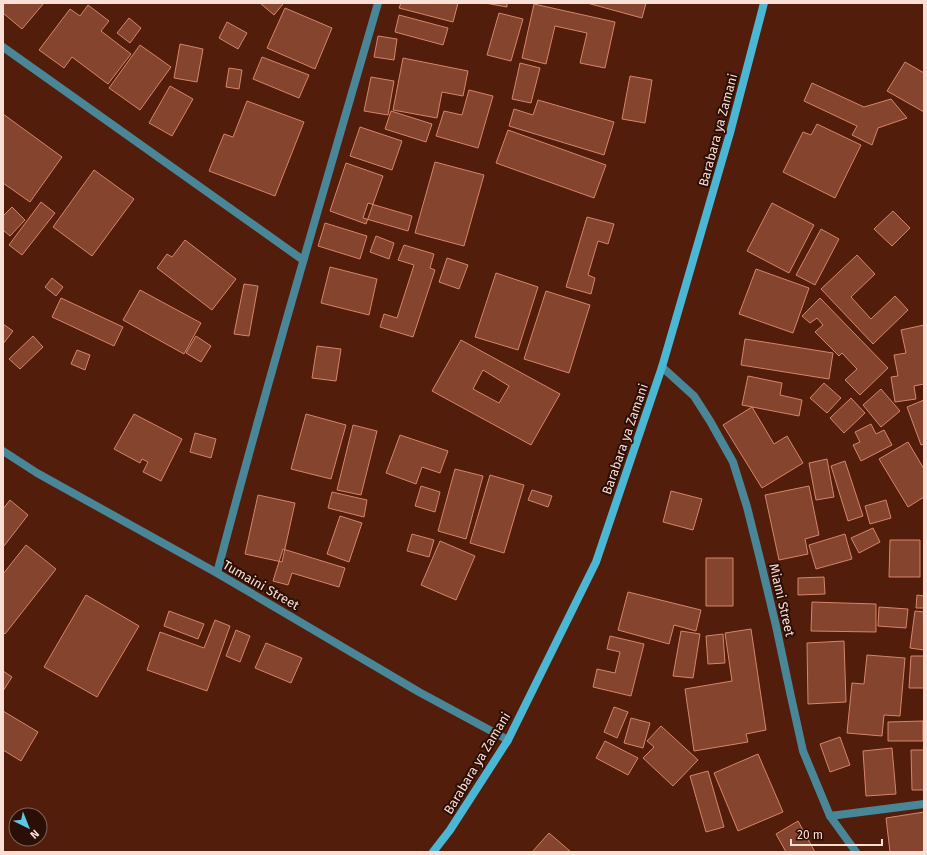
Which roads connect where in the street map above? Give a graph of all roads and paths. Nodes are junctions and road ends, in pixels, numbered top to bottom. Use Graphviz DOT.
graph roads {
  1 [pos="378,3"];
  2 [pos="764,3"];
  3 [pos="3,47"];
  4 [pos="303,260"];
  5 [pos="662,366"];
  6 [pos="3,451"];
  7 [pos="217,573"];
  8 [pos="508,740"];
  9 [pos="924,804"];
  10 [pos="830,816"];
  11 [pos="433,852"];
  12 [pos="856,852"];
  1 -- 4 [label="street"];
  2 -- 5 [label="street, Barabara ya Zamani"];
  3 -- 4 [label="street"];
  4 -- 7 [label="street"];
  5 -- 8 [label="street, Barabara ya Zamani"];
  5 -- 10 [label="street, Miami Street"];
  6 -- 7 [label="street, Tumaini Street"];
  7 -- 8 [label="street, Tumaini Street"];
  8 -- 11 [label="street, Barabara ya Zamani"];
  9 -- 10 [label="street"];
  10 -- 12 [label="street, Miami Street"];
}
